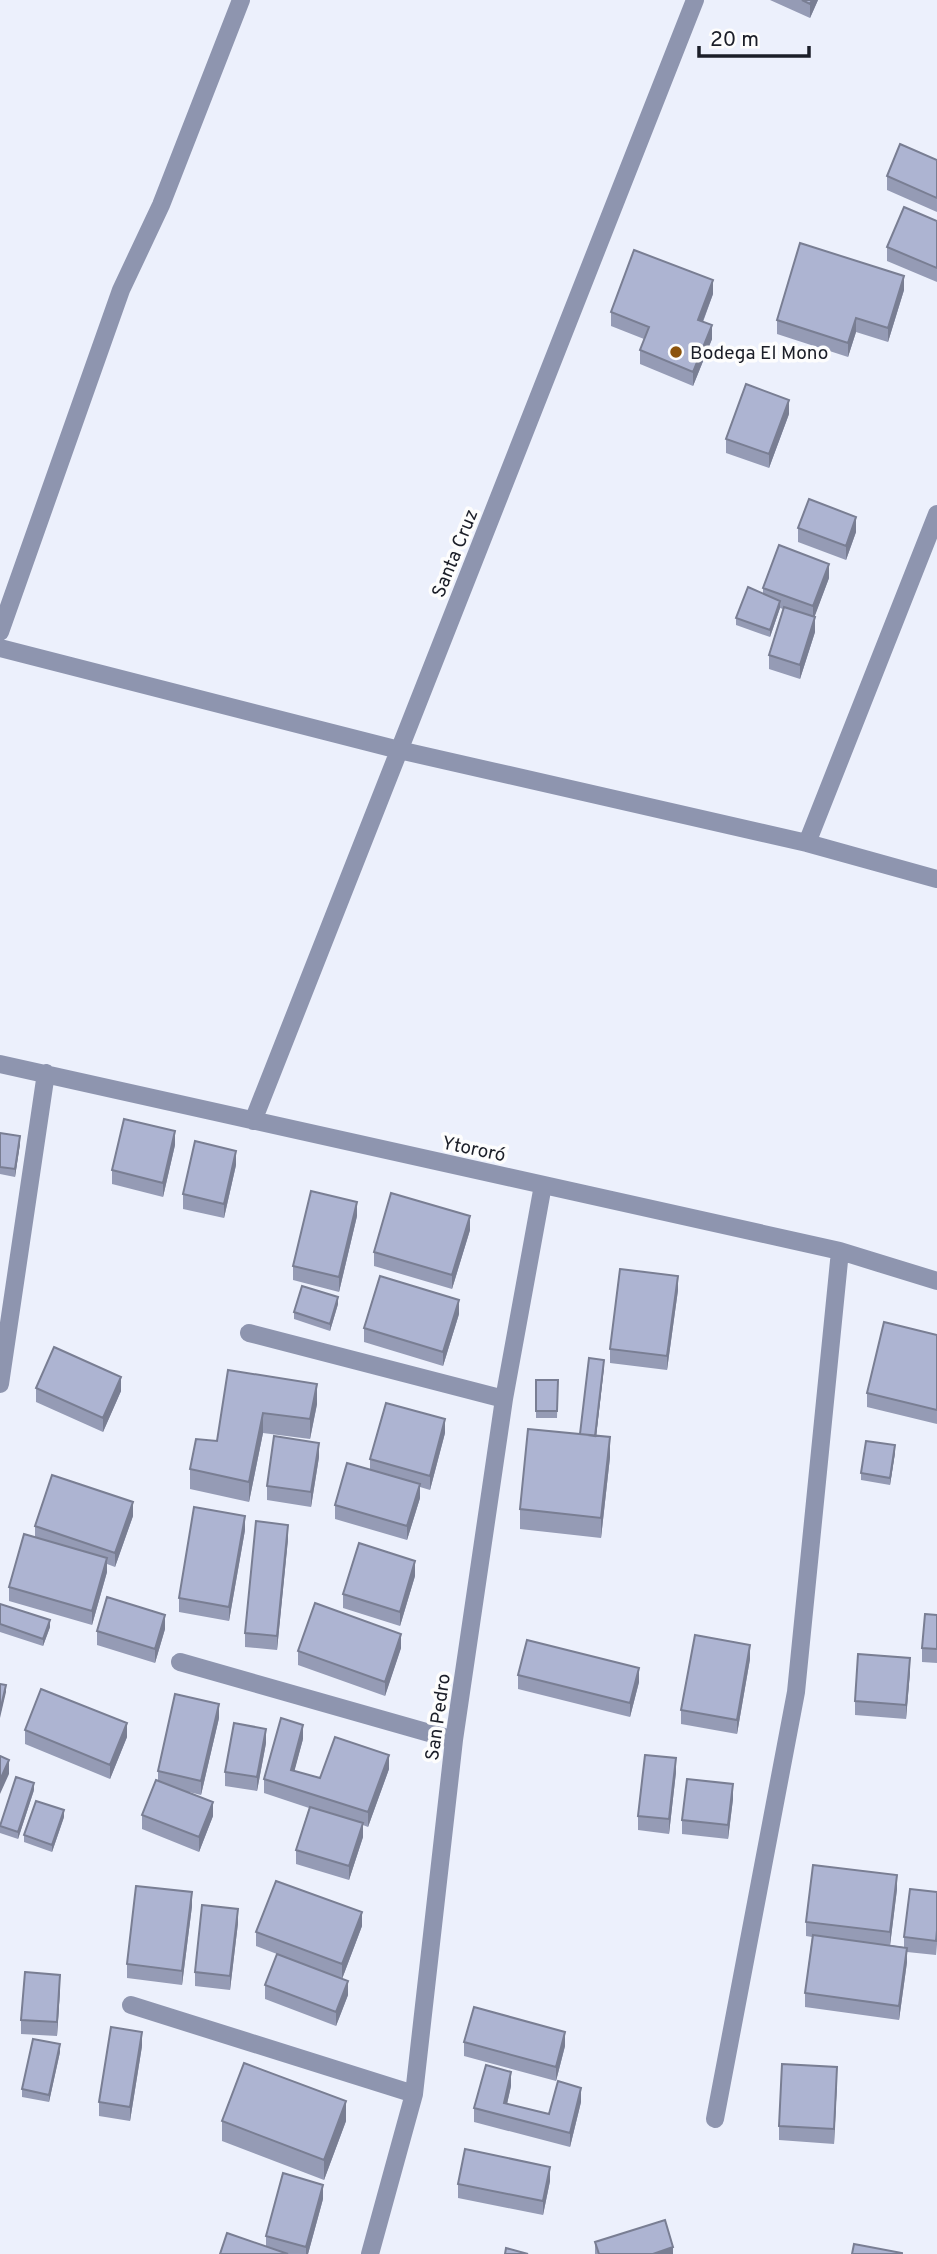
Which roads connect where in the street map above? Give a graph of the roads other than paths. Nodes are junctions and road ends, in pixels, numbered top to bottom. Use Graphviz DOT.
graph roads {
  1 [pos="241,0"];
  2 [pos="695,0"];
  3 [pos="937,514"];
  4 [pos="0,632"];
  5 [pos="0,648"];
  6 [pos="399,750"];
  7 [pos="807,843"];
  8 [pos="937,878"];
  9 [pos="0,1064"];
  10 [pos="46,1073"];
  11 [pos="253,1121"];
  12 [pos="543,1185"];
  13 [pos="840,1251"];
  14 [pos="937,1281"];
  15 [pos="248,1333"];
  16 [pos="0,1384"];
  17 [pos="504,1398"];
  18 [pos="180,1662"];
  19 [pos="454,1740"];
  20 [pos="131,2005"];
  21 [pos="414,2094"];
  22 [pos="715,2119"];
  23 [pos="370,2254"];
  1 -- 4 [label="street"];
  2 -- 6 [label="street, Santa Cruz"];
  3 -- 7 [label="street"];
  5 -- 6 [label="street"];
  6 -- 7 [label="street"];
  6 -- 11 [label="street, Santa Cruz"];
  7 -- 8 [label="street"];
  9 -- 10 [label="street, Ytororó"];
  10 -- 11 [label="street, Ytororó"];
  10 -- 16 [label="street"];
  11 -- 12 [label="street, Ytororó"];
  12 -- 13 [label="street, Ytororó"];
  12 -- 17 [label="street, San Pedro"];
  13 -- 14 [label="street, Ytororó"];
  13 -- 22 [label="street"];
  15 -- 17 [label="street"];
  17 -- 19 [label="street, San Pedro"];
  18 -- 19 [label="street"];
  19 -- 21 [label="street, San Pedro"];
  20 -- 21 [label="street"];
  21 -- 23 [label="street, San Pedro"];
}
